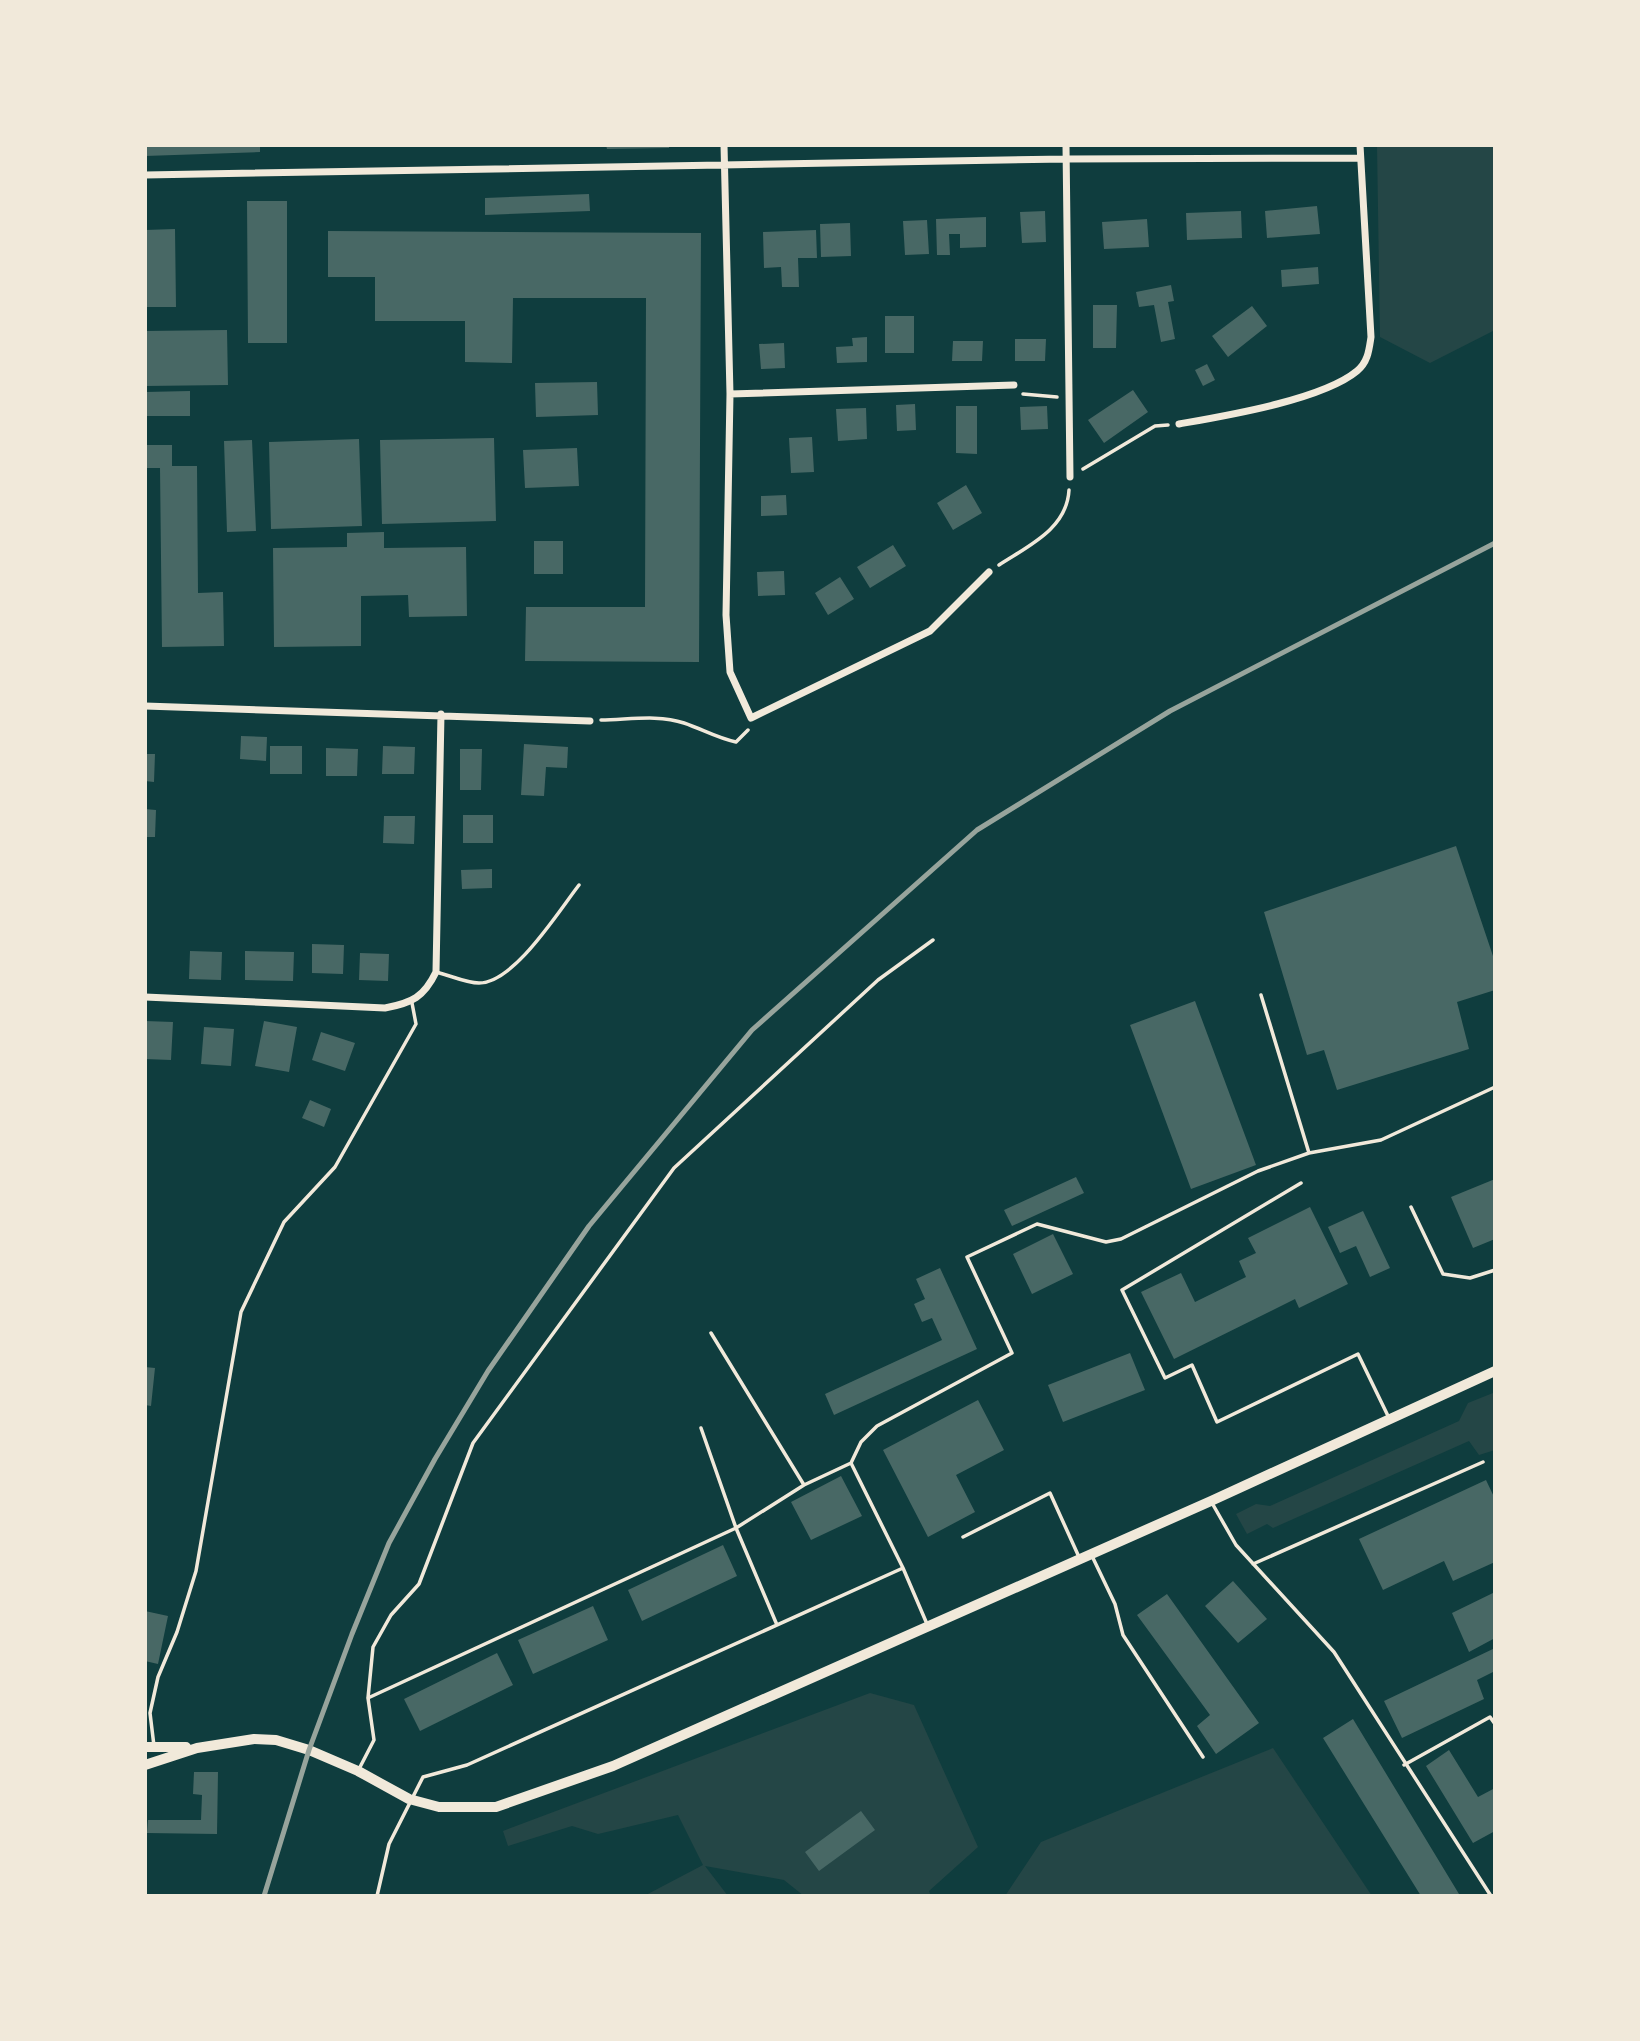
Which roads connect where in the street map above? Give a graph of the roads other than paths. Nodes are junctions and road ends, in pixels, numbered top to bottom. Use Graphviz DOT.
graph roads {
  1 [pos="724,145"];
  2 [pos="1066,145"];
  3 [pos="1360,145"];
  4 [pos="1359,158"];
  5 [pos="1066,159"];
  6 [pos="725,165"];
  7 [pos="145,176"];
  8 [pos="1014,385"];
  9 [pos="730,394"];
  10 [pos="1179,424"];
  11 [pos="1070,477"];
  12 [pos="989,572"];
  13 [pos="145,706"];
  14 [pos="441,714"];
  15 [pos="590,721"];
  16 [pos="579,885"];
  17 [pos="933,940"];
  18 [pos="436,972"];
  19 [pos="1261,995"];
  20 [pos="145,997"];
  21 [pos="412,1003"];
  22 [pos="1495,1087"];
  23 [pos="1309,1153"];
  24 [pos="1301,1183"];
  25 [pos="1411,1207"];
  26 [pos="1495,1270"];
  27 [pos="711,1334"];
  28 [pos="1495,1371"];
  29 [pos="1390,1419"];
  30 [pos="701,1427"];
  31 [pos="851,1462"];
  32 [pos="1483,1462"];
  33 [pos="804,1485"];
  34 [pos="1211,1501"];
  35 [pos="736,1528"];
  36 [pos="963,1537"];
  37 [pos="1092,1554"];
  38 [pos="1080,1559"];
  39 [pos="1253,1564"];
  40 [pos="903,1567"];
  41 [pos="777,1625"];
  42 [pos="928,1626"];
  43 [pos="368,1698"];
  44 [pos="1495,1724"];
  45 [pos="150,1747"];
  46 [pos="197,1748"];
  47 [pos="1203,1757"];
  48 [pos="145,1765"];
  49 [pos="1404,1765"];
  50 [pos="358,1771"];
  51 [pos="409,1799"];
  52 [pos="1492,1895"];
  53 [pos="377,1896"];
  1 -- 6 [label="street"];
  2 -- 5 [label="street"];
  3 -- 4 [label="street"];
  4 -- 5 [label="street"];
  4 -- 10 [label="street"];
  5 -- 6 [label="street"];
  5 -- 11 [label="street"];
  6 -- 7 [label="street"];
  6 -- 9 [label="street"];
  8 -- 9 [label="street"];
  9 -- 12 [label="street"];
  13 -- 14 [label="street"];
  14 -- 15 [label="street"];
  14 -- 18 [label="street"];
  16 -- 18 [label="lane"];
  17 -- 43 [label="lane"];
  18 -- 21 [label="street"];
  19 -- 23 [label="lane"];
  20 -- 21 [label="street"];
  21 -- 45 [label="lane"];
  22 -- 23 [label="lane"];
  23 -- 31 [label="lane"];
  24 -- 29 [label="lane"];
  25 -- 26 [label="lane"];
  27 -- 33 [label="lane"];
  28 -- 29 [label="street"];
  29 -- 34 [label="street"];
  30 -- 35 [label="lane"];
  31 -- 33 [label="lane"];
  31 -- 40 [label="lane"];
  32 -- 39 [label="lane"];
  33 -- 35 [label="lane"];
  34 -- 37 [label="street"];
  34 -- 39 [label="lane"];
  35 -- 41 [label="lane"];
  35 -- 43 [label="lane"];
  36 -- 38 [label="lane"];
  37 -- 38 [label="street"];
  37 -- 47 [label="lane"];
  38 -- 42 [label="street"];
  39 -- 49 [label="lane"];
  40 -- 41 [label="lane"];
  40 -- 42 [label="lane"];
  41 -- 51 [label="lane"];
  42 -- 51 [label="street"];
  43 -- 50 [label="lane"];
  44 -- 49 [label="lane"];
  45 -- 46 [label="street"];
  46 -- 48 [label="street"];
  46 -- 50 [label="street"];
  49 -- 52 [label="lane"];
  50 -- 51 [label="street"];
  51 -- 53 [label="lane"];
}
